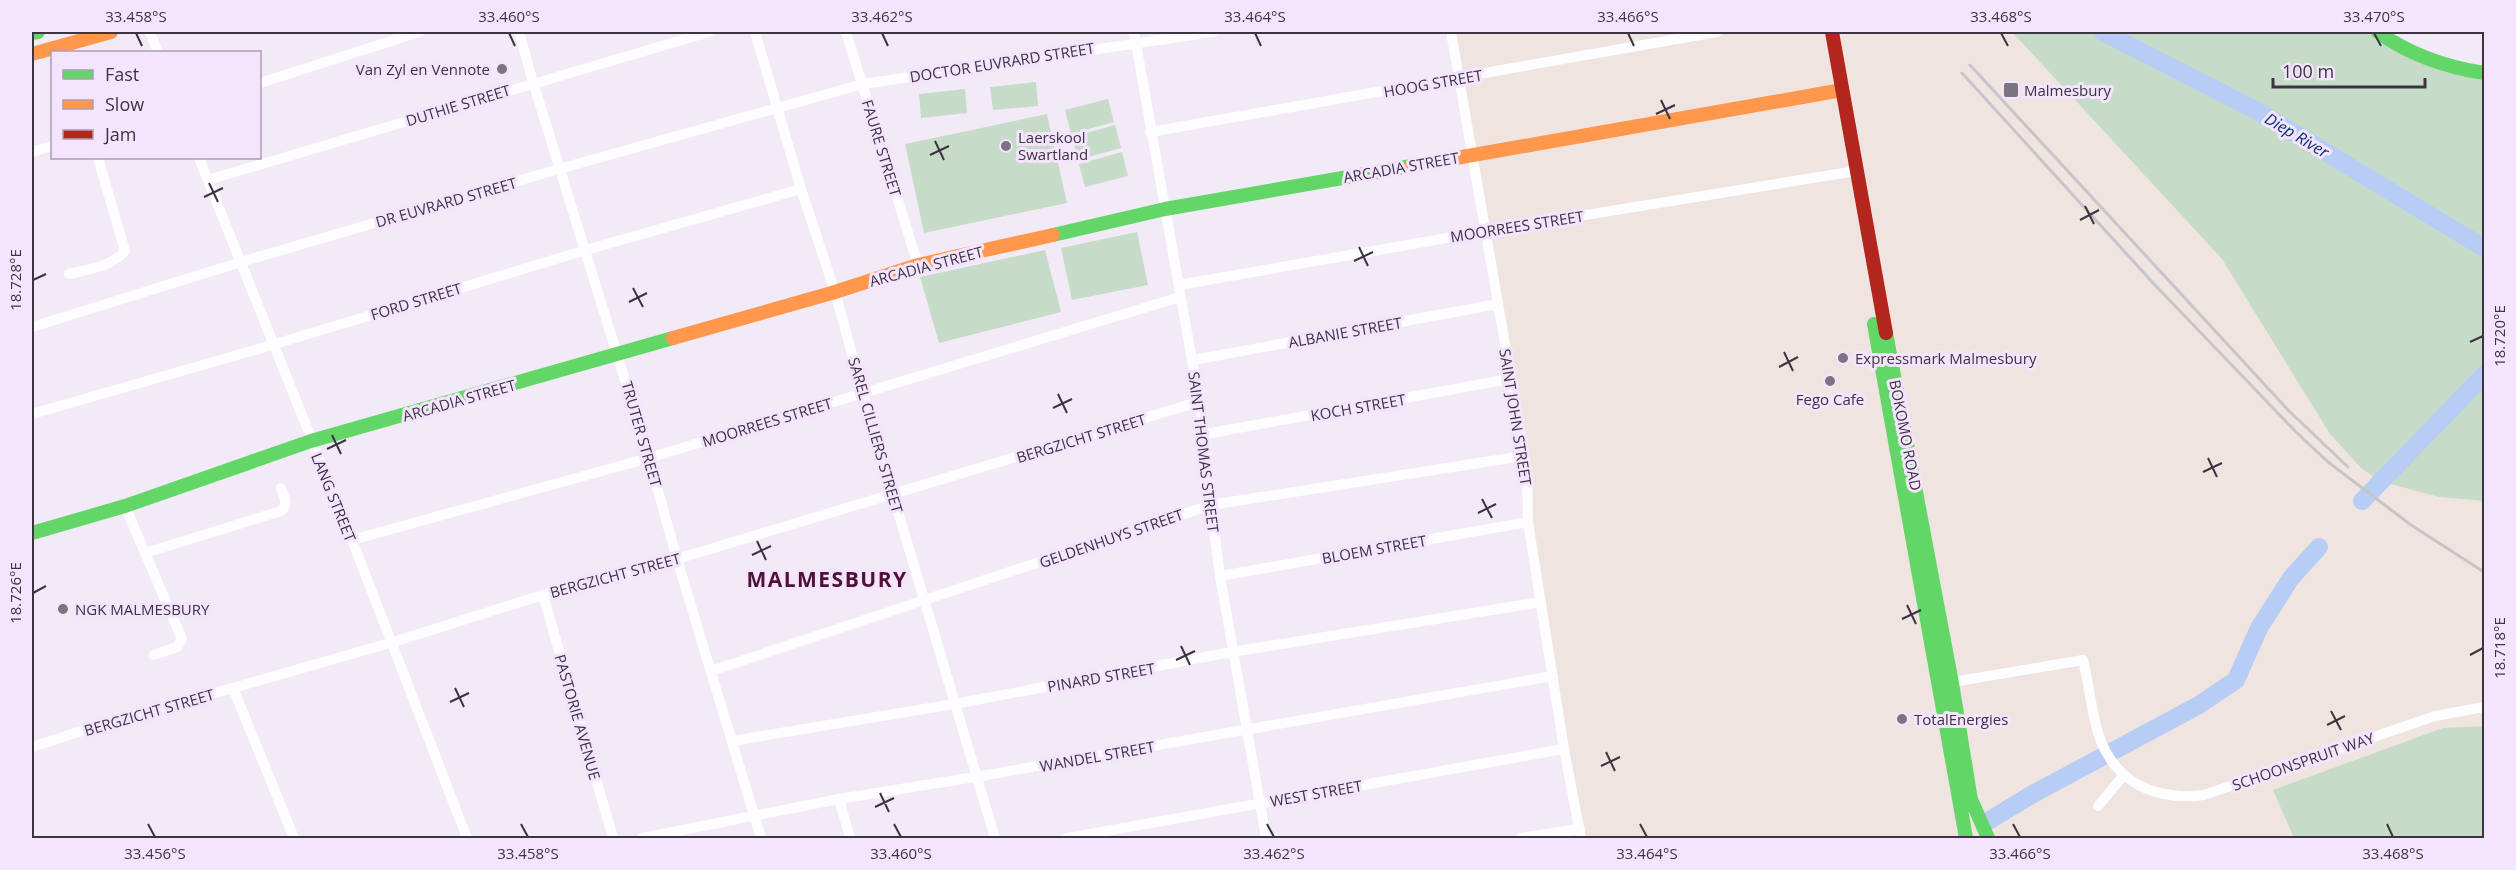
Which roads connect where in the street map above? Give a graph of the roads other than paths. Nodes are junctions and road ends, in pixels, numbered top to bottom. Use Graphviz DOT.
graph roads {
  1 [pos="38,32"];
  2 [pos="111,32"];
  3 [pos="150,32"];
  4 [pos="419,32"];
  5 [pos="519,32"];
  6 [pos="709,32"];
  7 [pos="755,32"];
  8 [pos="846,32"];
  9 [pos="1214,32"];
  10 [pos="1451,32"];
  11 [pos="1717,32"];
  12 [pos="1822,32"];
  13 [pos="1832,32"];
  14 [pos="2378,32"];
  15 [pos="32,33"];
  16 [pos="1135,37"];
  17 [pos="158,51"];
  18 [pos="32,54"];
  19 [pos="2484,73"];
  20 [pos="1458,78"];
  21 [pos="532,82"];
  22 [pos="261,83"];
  23 [pos="863,84"];
  24 [pos="1838,91"];
  25 [pos="778,106"];
  26 [pos="1150,132"];
  27 [pos="51,146"];
  28 [pos="32,152"];
  29 [pos="1473,154"];
  30 [pos="98,159"];
  31 [pos="199,159"];
  32 [pos="560,169"];
  33 [pos="1852,172"];
  34 [pos="208,180"];
  35 [pos="801,189"];
  36 [pos="1165,209"];
  37 [pos="1487,231"];
  38 [pos="586,250"];
  39 [pos="241,262"];
  40 [pos="918,265"];
  41 [pos="69,274"];
  42 [pos="1179,291"];
  43 [pos="835,292"];
  44 [pos="1498,304"];
  45 [pos="32,327"];
  46 [pos="272,345"];
  47 [pos="618,355"];
  48 [pos="1193,360"];
  49 [pos="1510,379"];
  50 [pos="863,394"];
  51 [pos="1198,402"];
  52 [pos="32,412"];
  53 [pos="1205,434"];
  54 [pos="311,441"];
  55 [pos="1523,456"];
  56 [pos="650,458"];
  57 [pos="281,488"];
  58 [pos="893,495"];
  59 [pos="1211,505"];
  60 [pos="125,506"];
  61 [pos="1528,522"];
  62 [pos="32,533"];
  63 [pos="352,540"];
  64 [pos="146,553"];
  65 [pos="677,559"];
  66 [pos="1220,576"];
  67 [pos="543,595"];
  68 [pos="925,600"];
  69 [pos="1541,602"];
  70 [pos="390,643"];
  71 [pos="1232,652"];
  72 [pos="154,655"];
  73 [pos="711,671"];
  74 [pos="1553,676"];
  75 [pos="1945,683"];
  76 [pos="233,688"];
  77 [pos="954,704"];
  78 [pos="2484,707"];
  79 [pos="1247,729"];
  80 [pos="732,741"];
  81 [pos="32,747"];
  82 [pos="1564,749"];
  83 [pos="2124,776"];
  84 [pos="975,777"];
  85 [pos="1970,797"];
  86 [pos="839,798"];
  87 [pos="1259,803"];
  88 [pos="2098,806"];
  89 [pos="754,815"];
  90 [pos="1581,834"];
  91 [pos="294,838"];
  92 [pos="467,838"];
  93 [pos="613,838"];
  94 [pos="642,838"];
  95 [pos="761,838"];
  96 [pos="850,838"];
  97 [pos="995,838"];
  98 [pos="1068,838"];
  99 [pos="1266,838"];
  100 [pos="1520,838"];
  101 [pos="1966,838"];
  102 [pos="1979,838"];
  103 [pos="1988,838"];
  1 -- 15 [label="main road"];
  2 -- 18 [label="main road"];
  3 -- 17 [label="street"];
  4 -- 22 [label="street"];
  5 -- 21 [label="street, TRUTER STREET"];
  6 -- 21 [label="street, DUTHIE STREET"];
  7 -- 25 [label="street, SAREL CILLIERS STREET"];
  8 -- 23 [label="street, FAURE STREET"];
  9 -- 16 [label="street, DOCTOR EUVRARD STREET"];
  10 -- 20 [label="street, SAINT JOHN STREET"];
  11 -- 20 [label="street, HOOG STREET"];
  12 -- 24 [label="main road, BOKOMO ROAD"];
  13 -- 24 [label="main road, BOKOMO ROAD"];
  14 -- 19 [label="main road"];
  16 -- 23 [label="street, DOCTOR EUVRARD STREET"];
  16 -- 26 [label="street, SAINT THOMAS STREET"];
  20 -- 26 [label="street, HOOG STREET"];
  20 -- 29 [label="street, SAINT JOHN STREET"];
  21 -- 32 [label="street, TRUTER STREET"];
  21 -- 34 [label="street, DUTHIE STREET"];
  23 -- 25 [label="street, DR EUVRARD STREET"];
  23 -- 40 [label="street, FAURE STREET"];
  24 -- 29 [label="main road, ARCADIA STREET"];
  24 -- 33 [label="main road, BOKOMO ROAD"];
  25 -- 32 [label="street, DR EUVRARD STREET"];
  25 -- 35 [label="street, SAREL CILLIERS STREET"];
  26 -- 36 [label="street, SAINT THOMAS STREET"];
  27 -- 28 [label="street"];
  29 -- 36 [label="main road, ARCADIA STREET"];
  29 -- 37 [label="street, SAINT JOHN STREET"];
  30 -- 41 [label="street"];
  31 -- 34 [label="street, LANG STREET"];
  32 -- 38 [label="street, TRUTER STREET"];
  32 -- 39 [label="street, DR EUVRARD STREET"];
  33 -- 37 [label="street, MOORREES STREET"];
  33 -- 75 [label="main road, BOKOMO ROAD"];
  34 -- 39 [label="street, LANG STREET"];
  35 -- 38 [label="street, FORD STREET"];
  35 -- 43 [label="street, SAREL CILLIERS STREET"];
  36 -- 40 [label="main road, ARCADIA STREET"];
  36 -- 42 [label="street, SAINT THOMAS STREET"];
  37 -- 42 [label="street, MOORREES STREET"];
  37 -- 44 [label="street, SAINT JOHN STREET"];
  38 -- 46 [label="street, FORD STREET"];
  38 -- 47 [label="street, TRUTER STREET"];
  39 -- 45 [label="street, DR EUVRARD STREET"];
  39 -- 46 [label="street, LANG STREET"];
  40 -- 43 [label="main road, ARCADIA STREET"];
  42 -- 48 [label="street, SAINT THOMAS STREET"];
  42 -- 50 [label="street, MOORREES STREET"];
  43 -- 47 [label="main road, ARCADIA STREET"];
  43 -- 50 [label="street, SAREL CILLIERS STREET"];
  44 -- 48 [label="street, ALBANIE STREET"];
  44 -- 49 [label="street, SAINT JOHN STREET"];
  46 -- 52 [label="street, FORD STREET"];
  46 -- 54 [label="street, LANG STREET"];
  47 -- 54 [label="main road, ARCADIA STREET"];
  47 -- 56 [label="street, TRUTER STREET"];
  48 -- 51 [label="street, SAINT THOMAS STREET"];
  49 -- 53 [label="street, KOCH STREET"];
  49 -- 55 [label="street, SAINT JOHN STREET"];
  50 -- 56 [label="street, MOORREES STREET"];
  50 -- 58 [label="street, SAREL CILLIERS STREET"];
  51 -- 53 [label="street, SAINT THOMAS STREET"];
  51 -- 58 [label="street, BERGZICHT STREET"];
  53 -- 59 [label="street, SAINT THOMAS STREET"];
  54 -- 60 [label="main road, ARCADIA STREET"];
  54 -- 63 [label="street, LANG STREET"];
  55 -- 59 [label="street, GELDENHUYS STREET"];
  55 -- 61 [label="street, SAINT JOHN STREET"];
  56 -- 63 [label="street, MOORREES STREET"];
  56 -- 65 [label="street, TRUTER STREET"];
  57 -- 64 [label="street"];
  58 -- 65 [label="street, BERGZICHT STREET"];
  58 -- 68 [label="street, SAREL CILLIERS STREET"];
  59 -- 66 [label="street, SAINT THOMAS STREET"];
  59 -- 68 [label="street, GELDENHUYS STREET"];
  60 -- 62 [label="main road, ARCADIA STREET"];
  60 -- 64 [label="street"];
  61 -- 66 [label="street, BLOEM STREET"];
  61 -- 69 [label="street, SAINT JOHN STREET"];
  63 -- 70 [label="street, LANG STREET"];
  64 -- 72 [label="street"];
  65 -- 67 [label="street, BERGZICHT STREET"];
  65 -- 73 [label="street, TRUTER STREET"];
  66 -- 71 [label="street, SAINT THOMAS STREET"];
  67 -- 70 [label="street, BERGZICHT STREET"];
  67 -- 93 [label="street, PASTORIE AVENUE"];
  68 -- 73 [label="street, GELDENHUYS STREET"];
  68 -- 77 [label="street, SAREL CILLIERS STREET"];
  69 -- 71 [label="street, PINARD STREET"];
  69 -- 74 [label="street, SAINT JOHN STREET"];
  70 -- 76 [label="street, BERGZICHT STREET"];
  70 -- 92 [label="street, LANG STREET"];
  71 -- 77 [label="street, PINARD STREET"];
  71 -- 79 [label="street, SAINT THOMAS STREET"];
  73 -- 80 [label="street, TRUTER STREET"];
  74 -- 79 [label="street, WANDEL STREET"];
  74 -- 82 [label="street, SAINT JOHN STREET"];
  75 -- 83 [label="street, SCHOONSPRUIT WAY"];
  75 -- 85 [label="main road, BOKOMO ROAD"];
  75 -- 101 [label="main road, BOKOMO ROAD"];
  76 -- 81 [label="street, BERGZICHT STREET"];
  76 -- 91 [label="street"];
  77 -- 80 [label="street, PINARD STREET"];
  77 -- 84 [label="street, SAREL CILLIERS STREET"];
  78 -- 83 [label="street, SCHOONSPRUIT WAY"];
  79 -- 84 [label="street, WANDEL STREET"];
  79 -- 87 [label="street, SAINT THOMAS STREET"];
  80 -- 89 [label="street, TRUTER STREET"];
  82 -- 87 [label="street, WEST STREET"];
  82 -- 90 [label="street, SAINT JOHN STREET"];
  83 -- 88 [label="street"];
  84 -- 86 [label="street, WANDEL STREET"];
  84 -- 97 [label="street, SAREL CILLIERS STREET"];
  85 -- 102 [label="main road, BOKOMO ROAD"];
  85 -- 103 [label="main road"];
  86 -- 89 [label="street, WANDEL STREET"];
  86 -- 96 [label="street"];
  87 -- 98 [label="street, WEST STREET"];
  87 -- 99 [label="street, SAINT THOMAS STREET"];
  89 -- 94 [label="street, WANDEL STREET"];
  89 -- 95 [label="street, TRUTER STREET"];
  90 -- 100 [label="street"];
}
